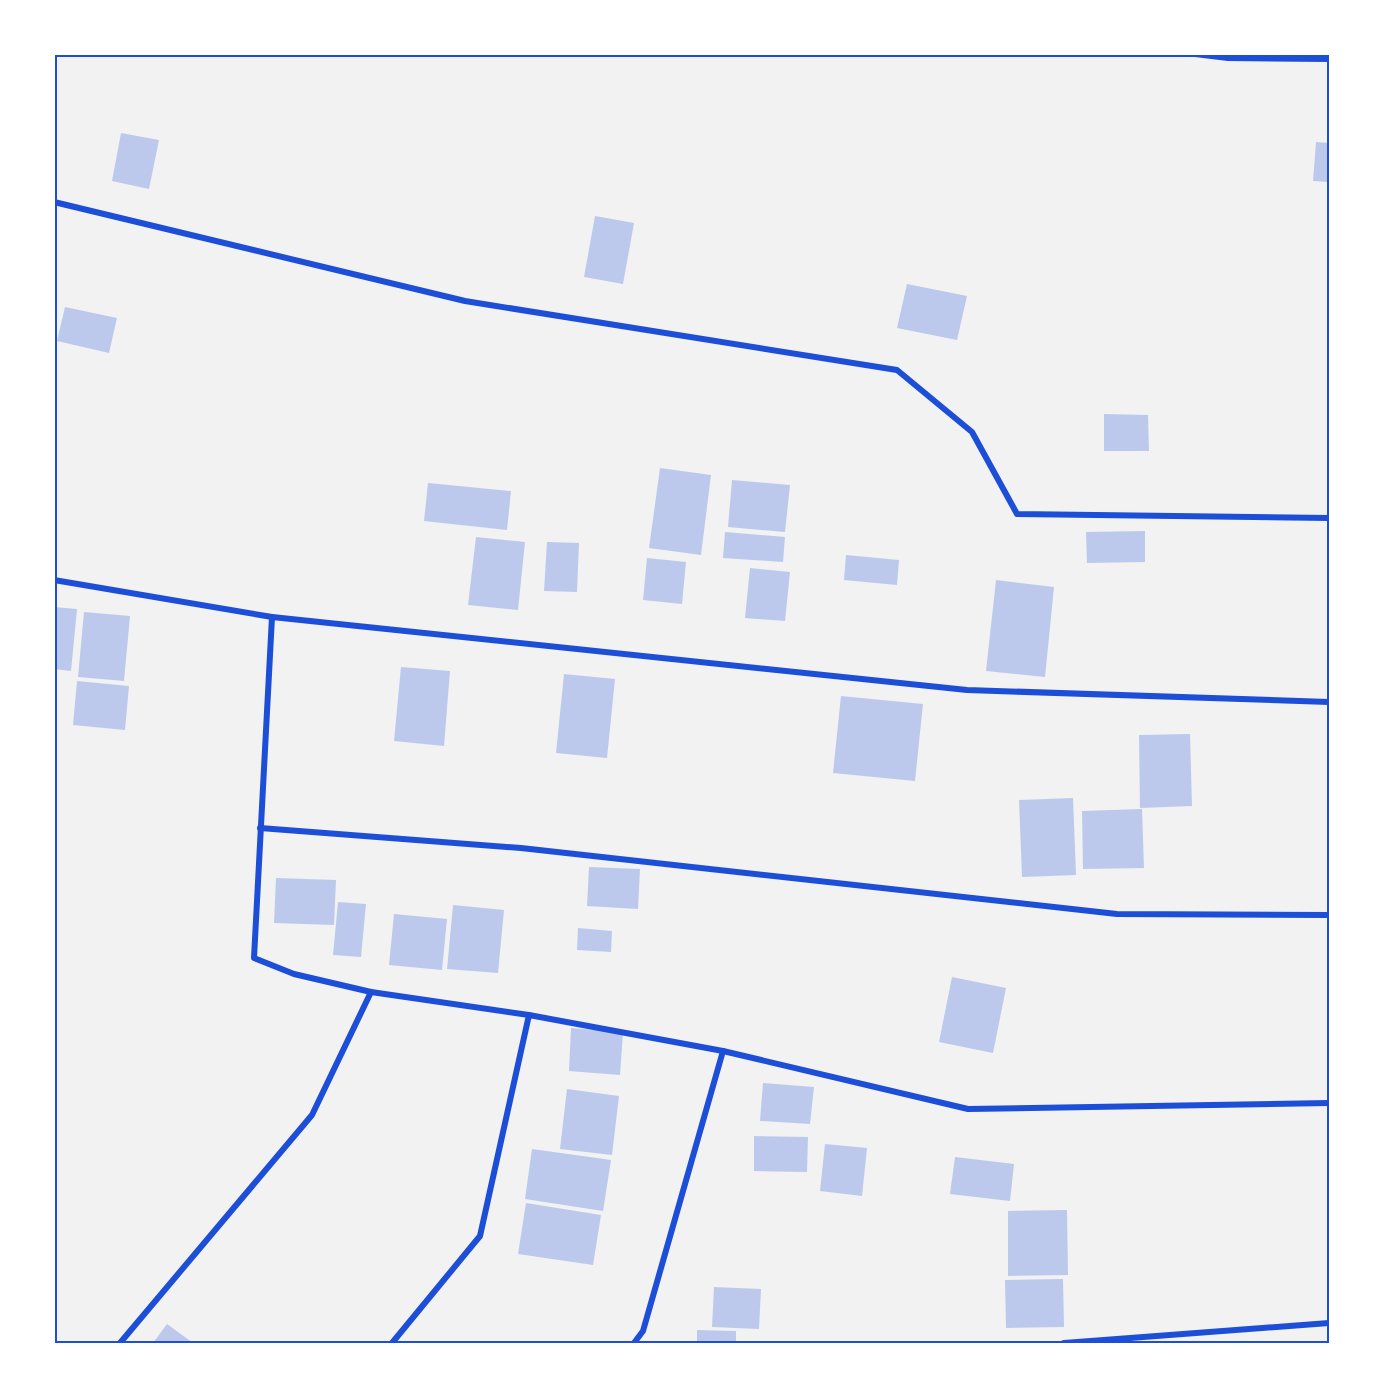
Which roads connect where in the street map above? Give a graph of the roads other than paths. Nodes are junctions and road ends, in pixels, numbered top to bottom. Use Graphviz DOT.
graph roads {
  1 [pos="1195,54"];
  2 [pos="1329,58"];
  3 [pos="54,202"];
  4 [pos="1329,518"];
  5 [pos="54,580"];
  6 [pos="272,617"];
  7 [pos="1329,702"];
  8 [pos="260,828"];
  9 [pos="1329,915"];
  10 [pos="371,992"];
  11 [pos="529,1014"];
  12 [pos="723,1051"];
  13 [pos="1329,1103"];
  14 [pos="1329,1323"];
  15 [pos="120,1343"];
  16 [pos="392,1343"];
  17 [pos="634,1343"];
  18 [pos="1064,1343"];
  1 -- 2 [label="street"];
  3 -- 4 [label="street"];
  5 -- 6 [label="street"];
  6 -- 7 [label="street"];
  6 -- 8 [label="street"];
  8 -- 9 [label="street"];
  8 -- 10 [label="street"];
  10 -- 11 [label="street"];
  10 -- 15 [label="street"];
  11 -- 12 [label="street"];
  11 -- 16 [label="street"];
  12 -- 13 [label="street"];
  12 -- 17 [label="street"];
  14 -- 18 [label="street"];
}
